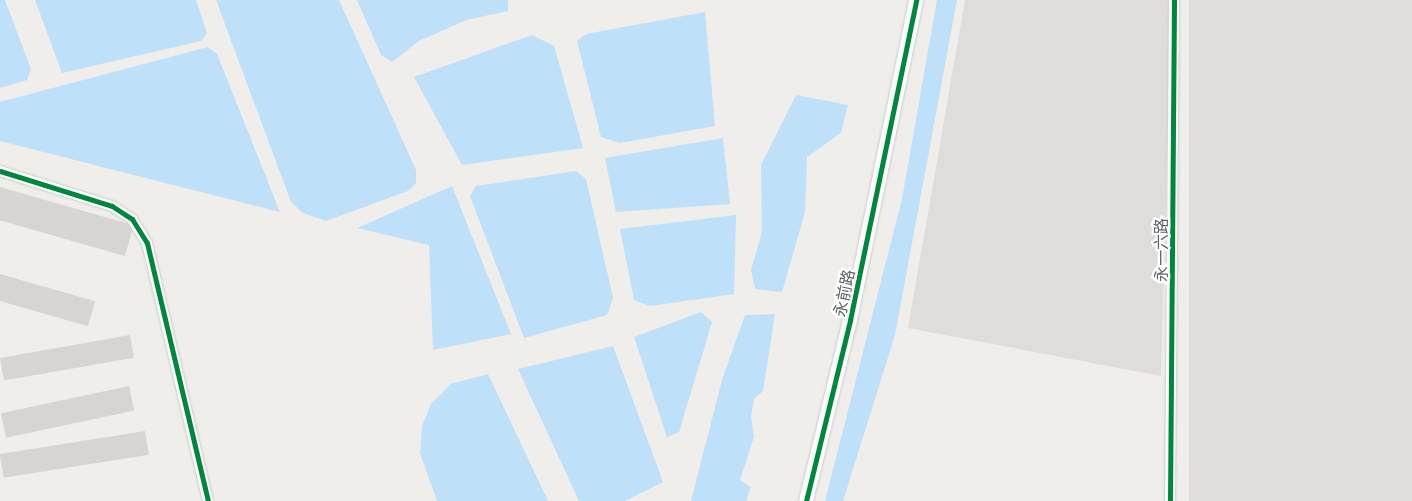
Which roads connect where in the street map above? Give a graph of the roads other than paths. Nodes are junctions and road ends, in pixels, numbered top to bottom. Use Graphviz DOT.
graph roads {
  1 [pos="916,0"];
  2 [pos="1174,0"];
  3 [pos="0,171"];
  4 [pos="208,501"];
  5 [pos="806,501"];
  6 [pos="1170,501"];
  1 -- 5 [label="street, 永前路"];
  2 -- 6 [label="street, 永一六路"];
  3 -- 4 [label="street"];
}
